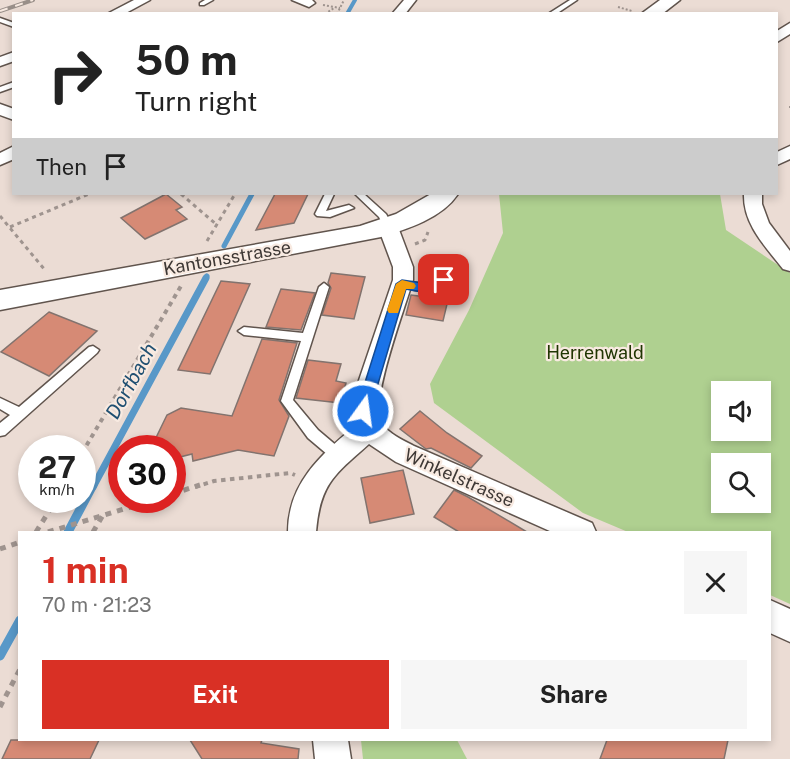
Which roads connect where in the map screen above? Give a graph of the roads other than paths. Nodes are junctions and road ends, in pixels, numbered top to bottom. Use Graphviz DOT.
graph roads {
  1 [pos="144,0"];
  2 [pos="210,0"];
  3 [pos="410,0"];
  4 [pos="574,0"];
  5 [pos="668,0"];
  6 [pos="202,4"];
  7 [pos="117,12"];
  8 [pos="400,12"];
  9 [pos="554,12"];
  10 [pos="653,12"];
  11 [pos="790,27"];
  12 [pos="778,37"];
  13 [pos="329,195"];
  14 [pos="360,195"];
  15 [pos="445,195"];
  16 [pos="753,195"];
  17 [pos="349,208"];
  18 [pos="388,227"];
  19 [pos="765,233"];
  20 [pos="790,239"];
  21 [pos="790,264"];
  22 [pos="446,274"];
  23 [pos="402,284"];
  24 [pos="324,287"];
  25 [pos="0,300"];
  26 [pos="244,331"];
  27 [pos="307,338"];
  28 [pos="93,350"];
  29 [pos="0,403"];
  30 [pos="20,414"];
  31 [pos="369,429"];
  32 [pos="0,431"];
  33 [pos="339,456"];
  34 [pos="302,531"];
  35 [pos="580,531"];
  36 [pos="771,616"];
  37 [pos="790,626"];
  38 [pos="331,741"];
  39 [pos="333,759"];
  1 -- 7 [label="street"];
  2 -- 6 [label="lane"];
  3 -- 8 [label="street"];
  4 -- 9 [label="lane"];
  5 -- 10 [label="main road"];
  11 -- 12 [label="street"];
  13 -- 17 [label="lane"];
  14 -- 18 [label="lane"];
  15 -- 18 [label="main road, Kantonsstrasse"];
  16 -- 19 [label="street"];
  18 -- 23 [label="street"];
  18 -- 25 [label="main road, Kantonsstrasse"];
  19 -- 20 [label="street"];
  19 -- 21 [label="street"];
  22 -- 23 [label="lane"];
  23 -- 31 [label="street"];
  24 -- 27 [label="lane"];
  26 -- 27 [label="lane"];
  27 -- 33 [label="lane"];
  28 -- 30 [label="lane"];
  29 -- 30 [label="lane"];
  30 -- 32 [label="lane"];
  31 -- 33 [label="street"];
  31 -- 35 [label="street, Winkelstrasse"];
  33 -- 34 [label="street"];
  36 -- 37 [label="street"];
  38 -- 39 [label="street"];
}
